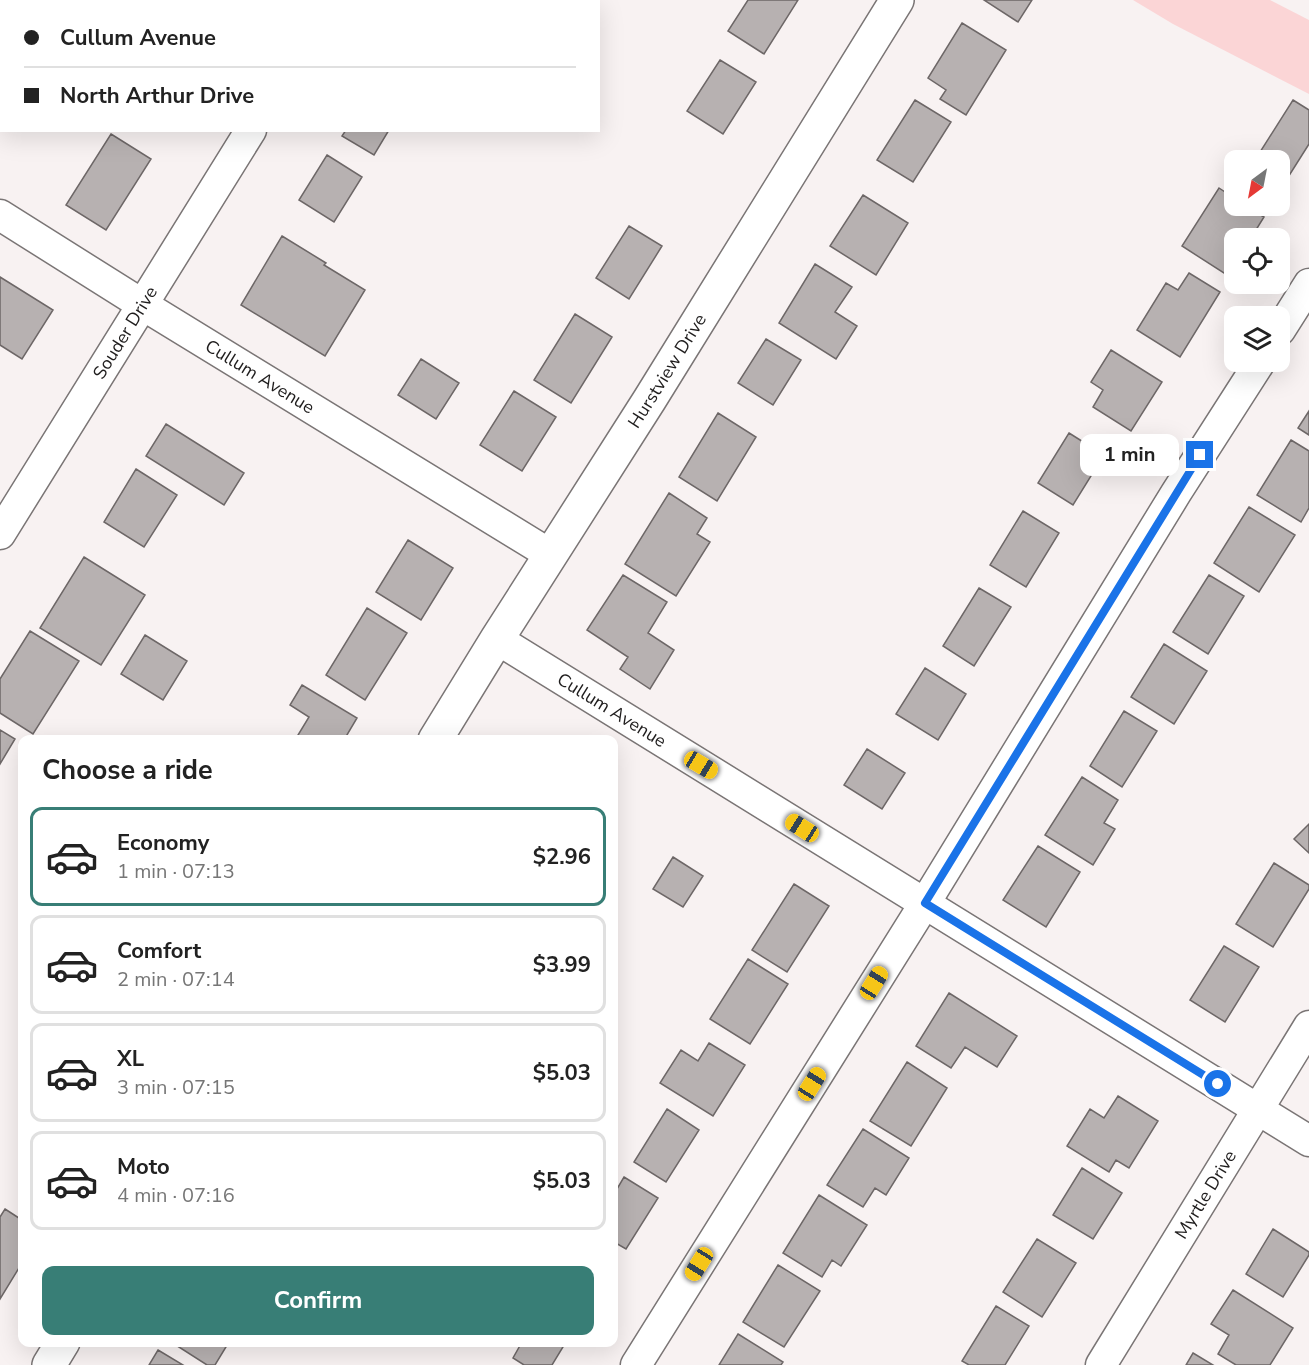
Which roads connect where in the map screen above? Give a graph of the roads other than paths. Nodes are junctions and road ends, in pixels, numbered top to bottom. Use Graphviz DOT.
graph roads {
  1 [pos="897,0"];
  2 [pos="250,132"];
  3 [pos="0,215"];
  4 [pos="1309,284"];
  5 [pos="143,305"];
  6 [pos="1290,314"];
  7 [pos="1254,372"];
  8 [pos="0,534"];
  9 [pos="551,555"];
  10 [pos="497,639"];
  11 [pos="438,735"];
  12 [pos="925,903"];
  13 [pos="1309,1026"];
  14 [pos="1257,1108"];
  15 [pos="1309,1140"];
  16 [pos="60,1347"];
  17 [pos="49,1365"];
  18 [pos="636,1365"];
  19 [pos="1101,1365"];
  1 -- 9 [label="street, Hurstview Drive"];
  2 -- 5 [label="street, Souder Drive"];
  3 -- 5 [label="street, Cullum Avenue"];
  4 -- 6 [label="street"];
  5 -- 8 [label="street, Souder Drive"];
  5 -- 9 [label="street, Cullum Avenue"];
  7 -- 12 [label="street"];
  9 -- 10 [label="street, Hurstview Drive"];
  10 -- 11 [label="street, Hurstview Drive"];
  10 -- 12 [label="street, Cullum Avenue"];
  12 -- 14 [label="street, Cullum Avenue"];
  12 -- 18 [label="street"];
  13 -- 14 [label="street, Myrtle Drive"];
  14 -- 15 [label="street, Cullum Avenue"];
  14 -- 19 [label="street, Myrtle Drive"];
  16 -- 17 [label="street"];
}
